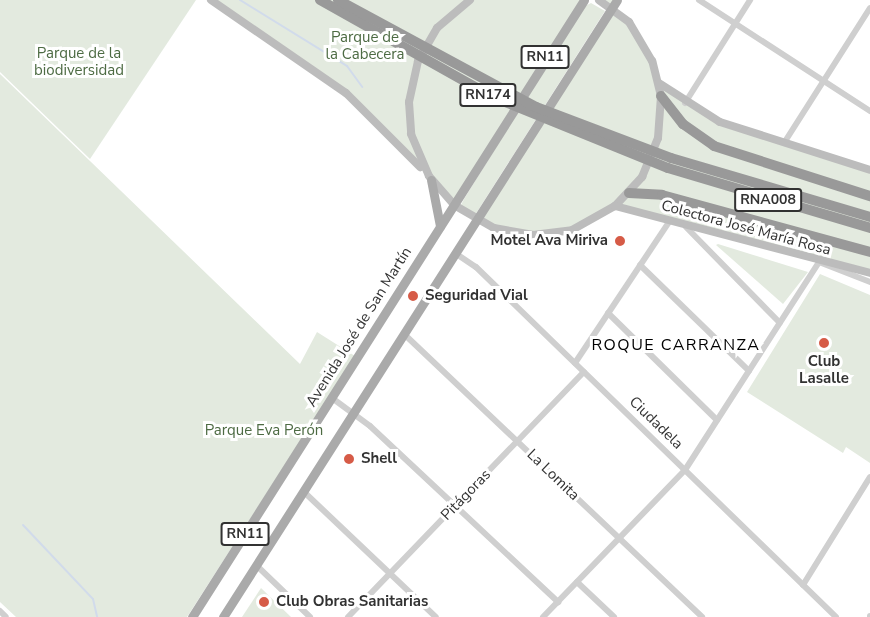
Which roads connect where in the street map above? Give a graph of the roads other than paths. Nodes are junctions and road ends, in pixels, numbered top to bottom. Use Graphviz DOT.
graph roads {
  1 [pos="211,0"];
  2 [pos="320,0"];
  3 [pos="338,0"];
  4 [pos="467,0"];
  5 [pos="584,0"];
  6 [pos="599,0"];
  7 [pos="699,0"];
  8 [pos="750,0"];
  9 [pos="615,4"];
  10 [pos="870,8"];
  11 [pos="735,23"];
  12 [pos="824,81"];
  13 [pos="658,82"];
  14 [pos="661,96"];
  15 [pos="685,104"];
  16 [pos="870,111"];
  17 [pos="784,143"];
  18 [pos="670,163"];
  19 [pos="870,170"];
  20 [pos="430,178"];
  21 [pos="629,193"];
  22 [pos="870,196"];
  23 [pos="454,205"];
  24 [pos="615,206"];
  25 [pos="870,217"];
  26 [pos="477,220"];
  27 [pos="669,222"];
  28 [pos="440,226"];
  29 [pos="686,226"];
  30 [pos="870,228"];
  31 [pos="870,252"];
  32 [pos="455,253"];
  33 [pos="819,262"];
  34 [pos="640,265"];
  35 [pos="870,273"];
  36 [pos="870,282"];
  37 [pos="608,313"];
  38 [pos="780,323"];
  39 [pos="404,334"];
  40 [pos="575,363"];
  41 [pos="749,370"];
  42 [pos="584,372"];
  43 [pos="332,398"];
  44 [pos="352,412"];
  45 [pos="717,420"];
  46 [pos="518,441"];
  47 [pos="685,470"];
  48 [pos="870,477"];
  49 [pos="303,491"];
  50 [pos="456,506"];
  51 [pos="620,538"];
  52 [pos="256,565"];
  53 [pos="392,572"];
  54 [pos="577,582"];
  55 [pos="803,585"];
  56 [pos="558,602"];
  57 [pos="0,611"];
  58 [pos="834,616"];
  59 [pos="6,617"];
  60 [pos="192,617"];
  61 [pos="223,617"];
  62 [pos="310,617"];
  63 [pos="348,617"];
  64 [pos="436,617"];
  65 [pos="543,617"];
  66 [pos="614,617"];
  67 [pos="702,617"];
  1 -- 20 [label="main road"];
  2 -- 18 [label="highway, RN174, bridge"];
  3 -- 18 [label="highway, RN174, bridge"];
  4 -- 20 [label="main road"];
  5 -- 23 [label="main road, RN11"];
  6 -- 9 [label="main road"];
  7 -- 11 [label="street"];
  8 -- 11 [label="street"];
  9 -- 13 [label="main road"];
  9 -- 26 [label="main road, RN11"];
  10 -- 12 [label="street"];
  11 -- 12 [label="street"];
  11 -- 15 [label="street"];
  12 -- 16 [label="street"];
  12 -- 17 [label="street"];
  13 -- 14 [label="main road"];
  13 -- 15 [label="main road"];
  14 -- 21 [label="main road"];
  14 -- 22 [label="highway"];
  15 -- 17 [label="main road"];
  17 -- 19 [label="main road"];
  18 -- 25 [label="highway, RNA008"];
  18 -- 30 [label="highway, RNA008"];
  20 -- 23 [label="main road"];
  20 -- 28 [label="main road"];
  21 -- 24 [label="main road"];
  21 -- 31 [label="highway"];
  23 -- 26 [label="main road"];
  23 -- 28 [label="main road, Avenida José de San Martín / RN11"];
  24 -- 26 [label="main road"];
  24 -- 27 [label="main road, Colectora José María Rosa"];
  26 -- 32 [label="main road, RN11"];
  27 -- 29 [label="main road, Colectora José María Rosa"];
  27 -- 34 [label="street"];
  28 -- 43 [label="main road, Avenida José de San Martín / RN11"];
  29 -- 33 [label="main road, Colectora José María Rosa"];
  29 -- 38 [label="street"];
  32 -- 39 [label="main road, RN11"];
  32 -- 40 [label="street, Ciudadela"];
  33 -- 35 [label="main road, Colectora José María Rosa"];
  33 -- 36 [label="street"];
  33 -- 38 [label="street"];
  34 -- 37 [label="street"];
  34 -- 41 [label="street"];
  37 -- 40 [label="street"];
  37 -- 45 [label="street"];
  38 -- 41 [label="street"];
  39 -- 44 [label="main road, RN11"];
  39 -- 46 [label="street, La Lomita"];
  40 -- 42 [label="street, Ciudadela"];
  41 -- 45 [label="street"];
  42 -- 46 [label="street, Pitágoras"];
  42 -- 47 [label="street, Ciudadela"];
  43 -- 44 [label="street"];
  43 -- 60 [label="main road, Avenida José de San Martín / RN11"];
  44 -- 49 [label="main road, RN11"];
  44 -- 50 [label="street"];
  45 -- 47 [label="street"];
  46 -- 50 [label="street, Pitágoras"];
  46 -- 51 [label="street, La Lomita"];
  47 -- 51 [label="street"];
  47 -- 55 [label="street, Ciudadela"];
  48 -- 55 [label="street"];
  49 -- 52 [label="main road, RN11"];
  49 -- 53 [label="street"];
  50 -- 53 [label="street, Pitágoras"];
  50 -- 56 [label="street"];
  51 -- 54 [label="street"];
  51 -- 67 [label="street, La Lomita"];
  52 -- 61 [label="main road, RN11"];
  52 -- 62 [label="street"];
  53 -- 63 [label="street, Pitágoras"];
  53 -- 64 [label="street"];
  54 -- 56 [label="street"];
  54 -- 66 [label="street"];
  55 -- 58 [label="street, Ciudadela"];
  56 -- 65 [label="street"];
  57 -- 59 [label="street"];
}
